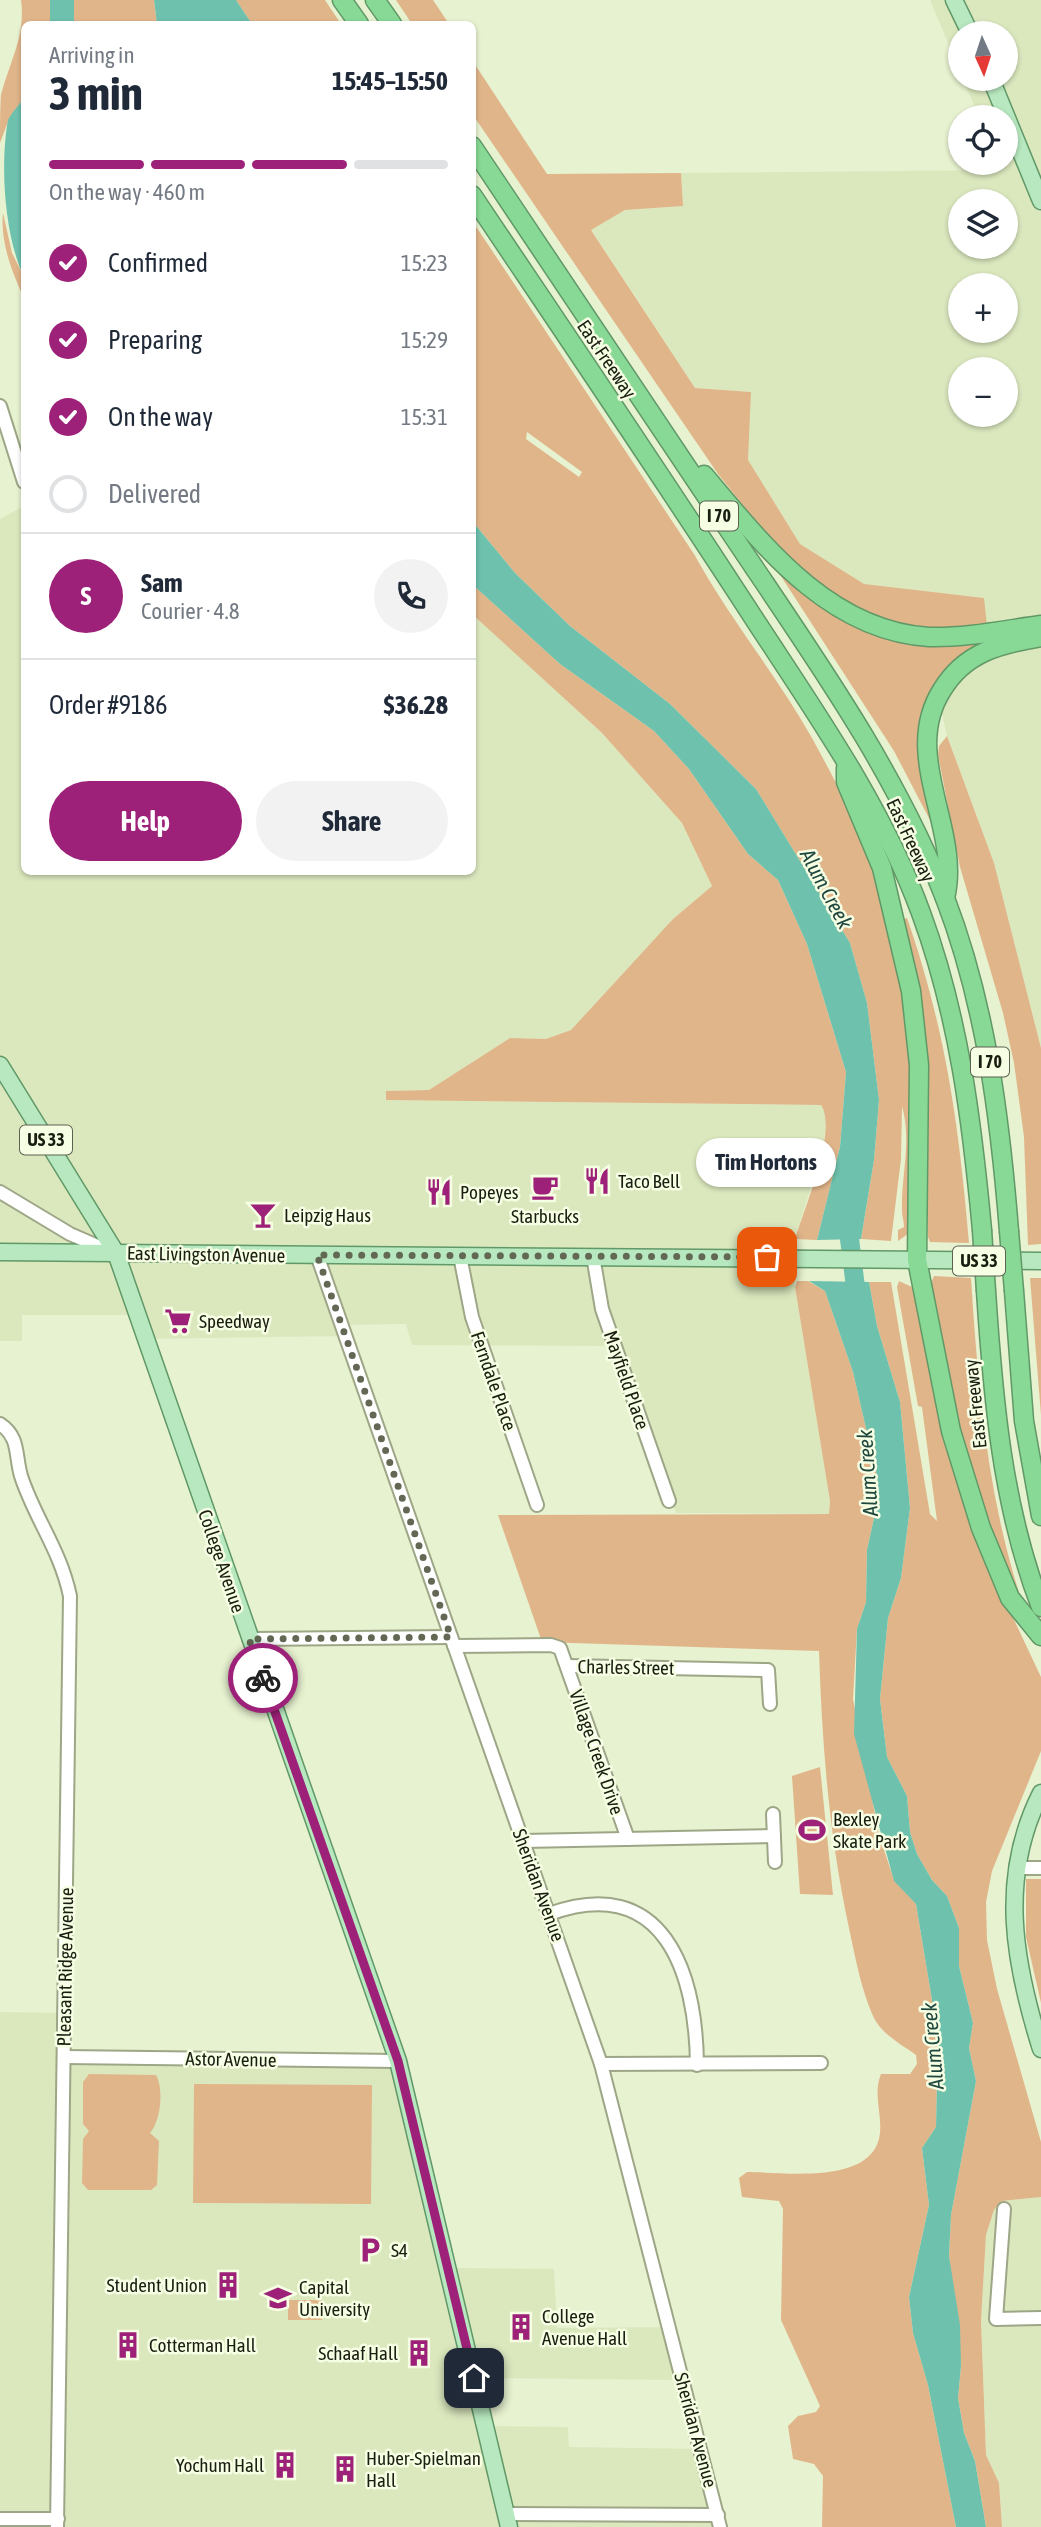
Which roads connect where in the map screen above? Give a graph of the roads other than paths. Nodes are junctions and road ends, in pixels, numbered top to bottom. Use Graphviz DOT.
graph roads {
  1 [pos="342,0"];
  2 [pos="375,0"];
  3 [pos="954,0"];
  4 [pos="357,21"];
  5 [pos="389,21"];
  6 [pos="964,21"];
  7 [pos="996,91"];
  8 [pos="476,152"];
  9 [pos="476,201"];
  10 [pos="1041,201"];
  11 [pos="0,406"];
  12 [pos="654,417"];
  13 [pos="21,472"];
  14 [pos="1041,625"];
  15 [pos="1041,640"];
  16 [pos="846,761"];
  17 [pos="945,898"];
  18 [pos="0,1065"];
  19 [pos="0,1192"];
  20 [pos="0,1252"];
  21 [pos="116,1254"];
  22 [pos="317,1255"];
  23 [pos="460,1256"];
  24 [pos="593,1256"];
  25 [pos="917,1260"];
  26 [pos="1041,1261"];
  27 [pos="0,1424"];
  28 [pos="669,1501"];
  29 [pos="537,1505"];
  30 [pos="1041,1516"];
  31 [pos="1041,1607"];
  32 [pos="1041,1636"];
  33 [pos="249,1639"];
  34 [pos="452,1642"];
  35 [pos="567,1666"];
  36 [pos="770,1704"];
  37 [pos="1041,1793"];
  38 [pos="773,1814"];
  39 [pos="774,1836"];
  40 [pos="628,1839"];
  41 [pos="523,1841"];
  42 [pos="775,1862"];
  43 [pos="1016,1868"];
  44 [pos="1041,1868"];
  45 [pos="549,1913"];
  46 [pos="1041,2049"];
  47 [pos="64,2057"];
  48 [pos="398,2061"];
  49 [pos="821,2063"];
  50 [pos="601,2064"];
  51 [pos="698,2065"];
  52 [pos="1004,2209"];
  53 [pos="1041,2318"];
  54 [pos="0,2519"];
  55 [pos="508,2521"];
  56 [pos="719,2521"];
  57 [pos="57,2523"];
  1 -- 4 [label="highway"];
  2 -- 5 [label="highway"];
  3 -- 6 [label="main road"];
  7 -- 10 [label="main road"];
  8 -- 12 [label="highway, East Freeway / I 70"];
  9 -- 16 [label="highway, East Freeway / I 70"];
  11 -- 13 [label="street"];
  12 -- 14 [label="highway"];
  12 -- 17 [label="highway, East Freeway / I 70"];
  15 -- 17 [label="highway"];
  16 -- 25 [label="highway"];
  16 -- 31 [label="highway, East Freeway / I 70, bridge"];
  17 -- 30 [label="highway, East Freeway / I 70, bridge"];
  18 -- 21 [label="main road, College Avenue / US 33"];
  19 -- 21 [label="street"];
  20 -- 21 [label="main road, East Livingston Avenue"];
  21 -- 22 [label="main road, East Livingston Avenue / US 33"];
  21 -- 33 [label="main road, College Avenue"];
  22 -- 23 [label="main road, East Livingston Avenue / US 33"];
  22 -- 34 [label="street, Sheridan Avenue"];
  23 -- 24 [label="main road, East Livingston Avenue / US 33"];
  23 -- 29 [label="street, Ferndale Place"];
  24 -- 25 [label="main road, East Livingston Avenue / US 33"];
  24 -- 28 [label="street, Mayfield Place"];
  25 -- 26 [label="main road, East Livingston Avenue / US 33"];
  25 -- 32 [label="highway"];
  27 -- 47 [label="street, Pleasant Ridge Avenue"];
  33 -- 34 [label="street, Charles Street"];
  33 -- 48 [label="main road, College Avenue"];
  34 -- 35 [label="street, Charles Street"];
  34 -- 41 [label="street, Sheridan Avenue"];
  35 -- 36 [label="street, Charles Street"];
  35 -- 40 [label="street, Village Creek Drive"];
  37 -- 43 [label="main road"];
  38 -- 39 [label="street"];
  39 -- 40 [label="street, Village Creek Drive"];
  39 -- 42 [label="street"];
  40 -- 41 [label="street, Village Creek Drive"];
  41 -- 45 [label="street, Sheridan Avenue"];
  43 -- 44 [label="street"];
  43 -- 46 [label="main road"];
  45 -- 50 [label="street, Sheridan Avenue"];
  45 -- 51 [label="street"];
  47 -- 48 [label="street, Astor Avenue"];
  47 -- 57 [label="street, Pleasant Ridge Avenue"];
  48 -- 55 [label="main road, College Avenue"];
  49 -- 51 [label="street"];
  50 -- 51 [label="street"];
  50 -- 56 [label="street, Sheridan Avenue"];
  52 -- 53 [label="street"];
  54 -- 57 [label="street"];
  55 -- 56 [label="street"];
}
